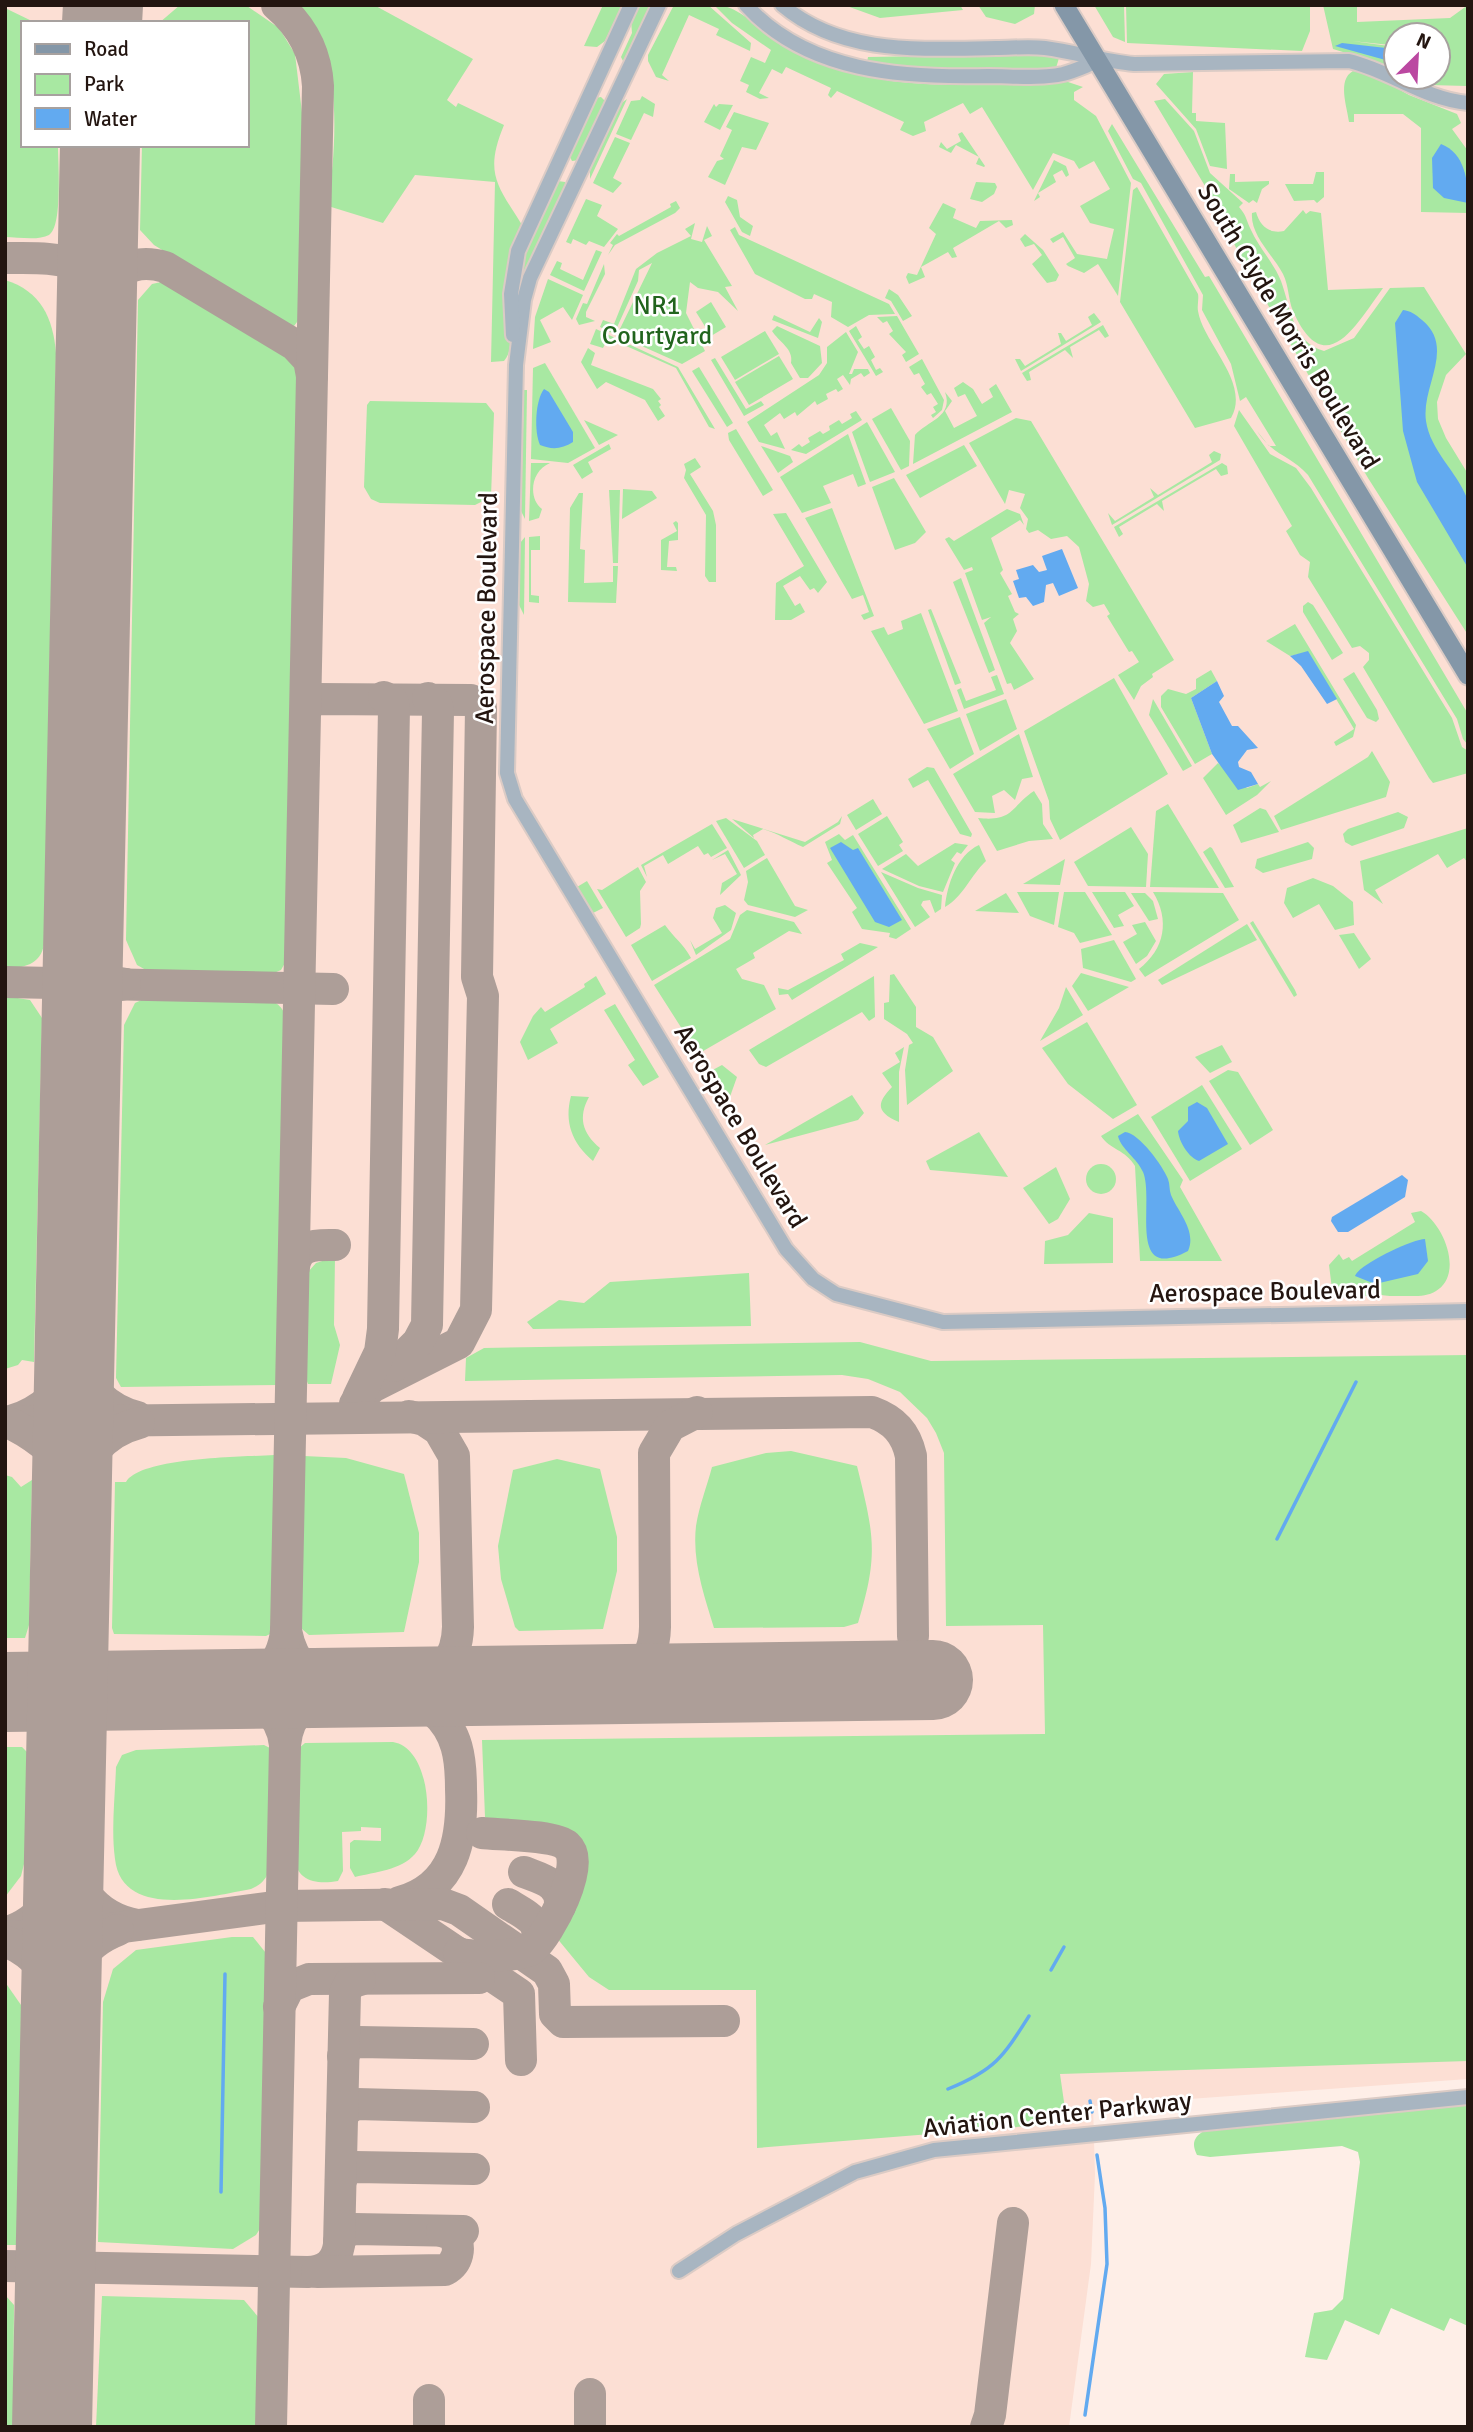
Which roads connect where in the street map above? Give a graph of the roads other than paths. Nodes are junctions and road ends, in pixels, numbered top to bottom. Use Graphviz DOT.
graph roads {
  1 [pos="631,5"];
  2 [pos="659,5"];
  3 [pos="746,5"];
  4 [pos="782,5"];
  5 [pos="1064,5"];
  6 [pos="1099,61"];
  7 [pos="1468,103"];
  8 [pos="556,165"];
  9 [pos="578,176"];
  10 [pos="516,365"];
  11 [pos="1468,675"];
  12 [pos="1468,1311"];
  13 [pos="1468,2098"];
  14 [pos="679,2271"];
  1 -- 8 [label="street, Aerospace Boulevard"];
  2 -- 9 [label="street, Aerospace Boulevard"];
  3 -- 6 [label="street"];
  4 -- 6 [label="street"];
  5 -- 6 [label="main road, South Clyde Morris Boulevard"];
  6 -- 7 [label="street"];
  6 -- 11 [label="main road, South Clyde Morris Boulevard"];
  8 -- 9 [label="street"];
  8 -- 10 [label="street, Aerospace Boulevard"];
  9 -- 10 [label="street, Aerospace Boulevard"];
  10 -- 12 [label="street, Aerospace Boulevard"];
  13 -- 14 [label="street, Aviation Center Parkway"];
}
